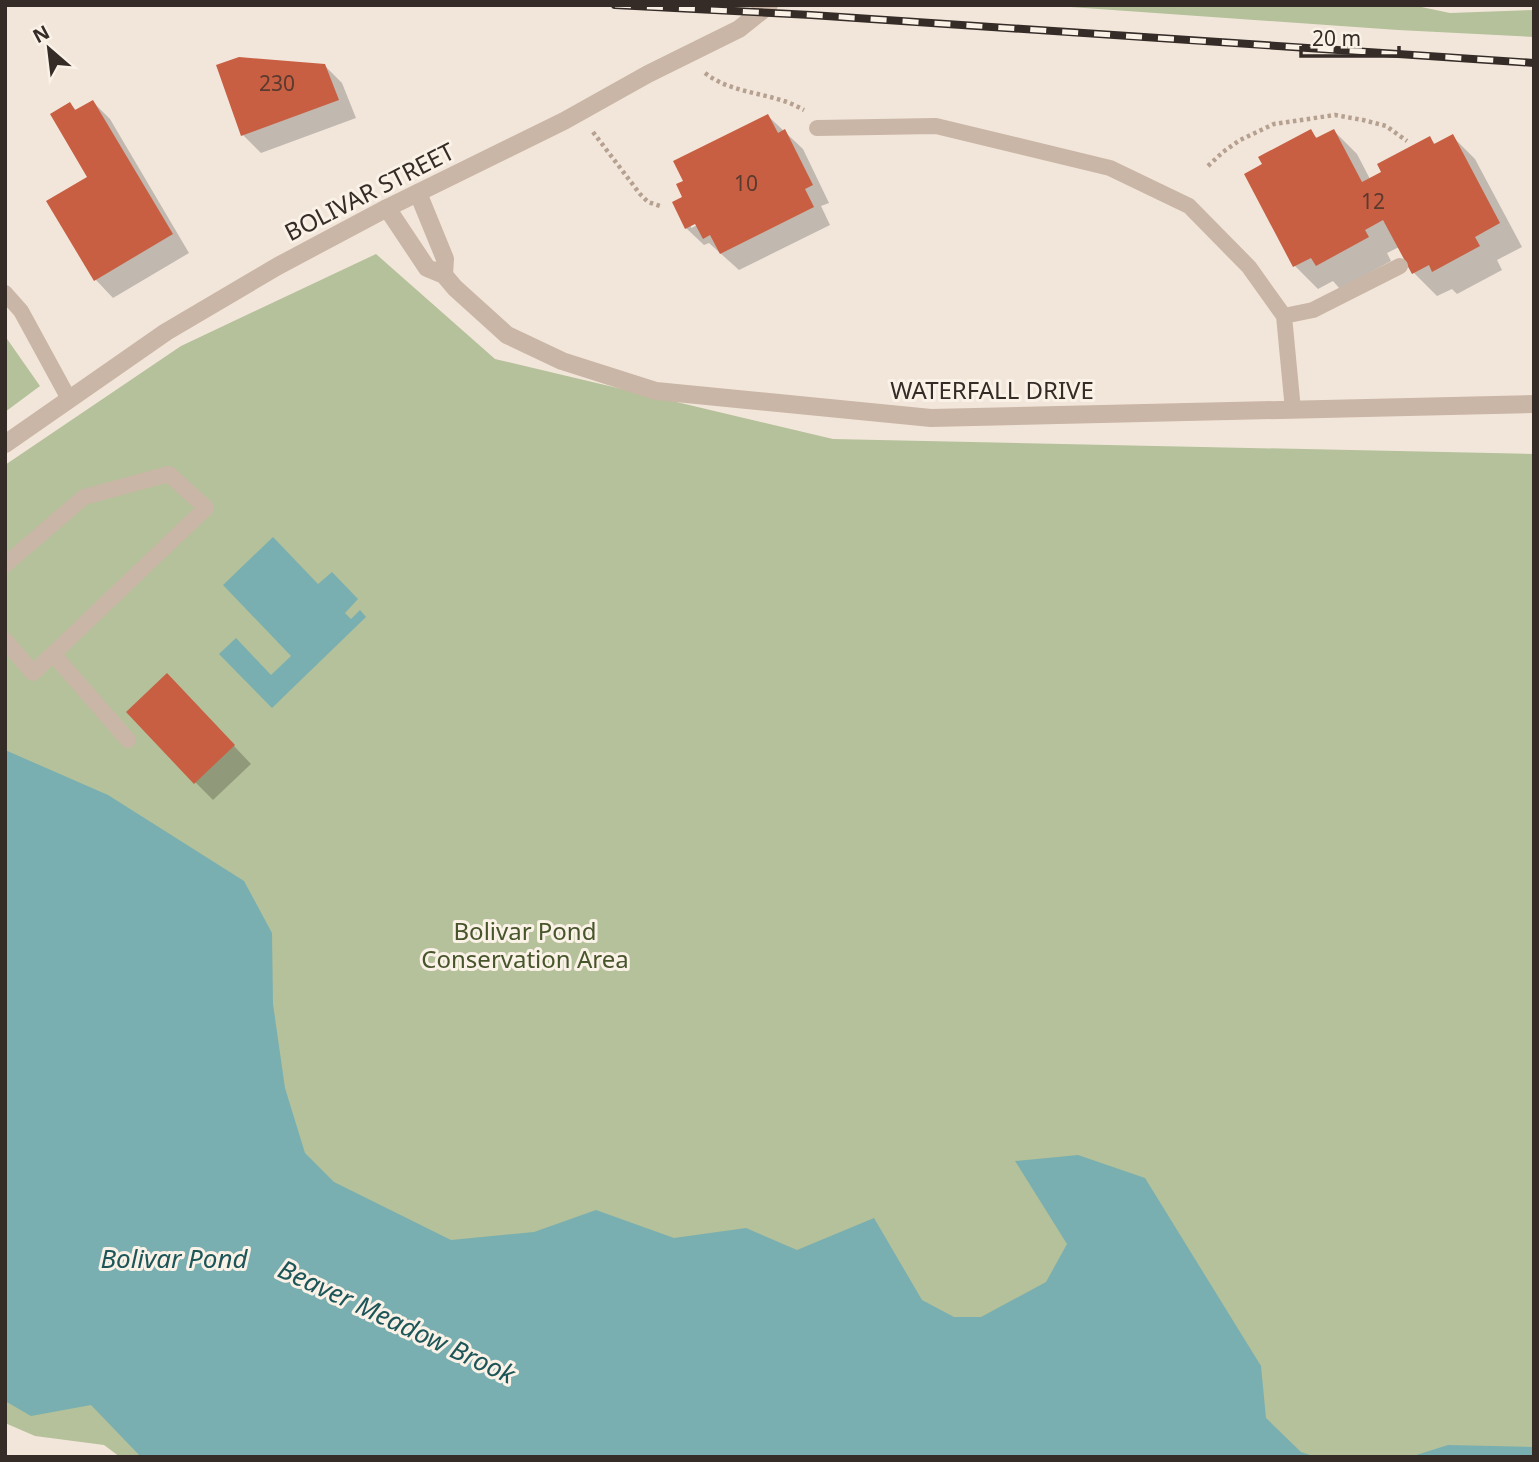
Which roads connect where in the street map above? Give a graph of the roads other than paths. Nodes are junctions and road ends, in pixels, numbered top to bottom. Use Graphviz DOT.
graph roads {
  1 [pos="769,5"];
  2 [pos="817,128"];
  3 [pos="418,193"];
  4 [pos="387,208"];
  5 [pos="1400,267"];
  6 [pos="444,275"];
  7 [pos="5,293"];
  8 [pos="1284,316"];
  9 [pos="69,399"];
  10 [pos="1534,404"];
  11 [pos="1293,410"];
  12 [pos="5,444"];
  13 [pos="5,565"];
  14 [pos="5,640"];
  15 [pos="53,654"];
  16 [pos="128,740"];
  1 -- 3 [label="street, BOLIVAR STREET"];
  2 -- 8 [label="lane"];
  3 -- 4 [label="street, BOLIVAR STREET"];
  3 -- 6 [label="street"];
  4 -- 6 [label="street, WATERFALL DRIVE"];
  4 -- 9 [label="street, BOLIVAR STREET"];
  5 -- 8 [label="lane"];
  6 -- 11 [label="street, WATERFALL DRIVE"];
  7 -- 9 [label="lane"];
  8 -- 11 [label="lane"];
  9 -- 12 [label="street, BOLIVAR STREET"];
  10 -- 11 [label="street, WATERFALL DRIVE"];
  13 -- 15 [label="lane"];
  14 -- 15 [label="lane"];
  15 -- 16 [label="lane"];
}
